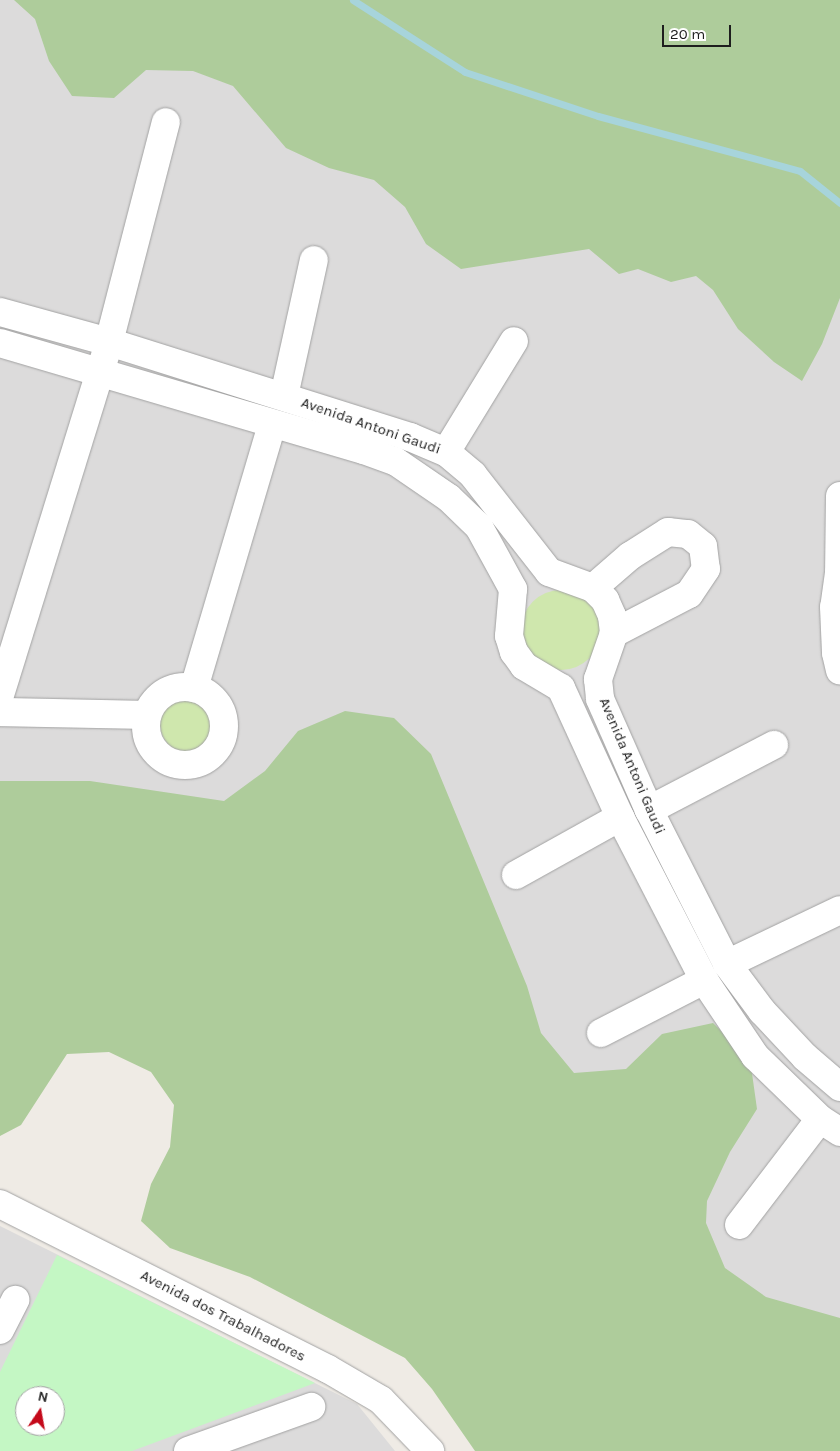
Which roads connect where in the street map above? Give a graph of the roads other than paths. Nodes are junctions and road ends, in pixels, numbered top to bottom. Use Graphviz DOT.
graph roads {
  1 [pos="166,122"];
  2 [pos="314,260"];
  3 [pos="0,312"];
  4 [pos="109,342"];
  5 [pos="514,342"];
  6 [pos="0,343"];
  7 [pos="100,372"];
  8 [pos="284,396"];
  9 [pos="272,425"];
  10 [pos="446,452"];
  11 [pos="840,496"];
  12 [pos="593,588"];
  13 [pos="614,633"];
  14 [pos="840,671"];
  15 [pos="194,688"];
  16 [pos="0,695"];
  17 [pos="0,712"];
  18 [pos="147,715"];
  19 [pos="774,745"];
  20 [pos="649,810"];
  21 [pos="620,817"];
  22 [pos="516,874"];
  23 [pos="840,910"];
  24 [pos="727,964"];
  25 [pos="704,980"];
  26 [pos="601,1033"];
  27 [pos="840,1087"];
  28 [pos="830,1126"];
  29 [pos="0,1204"];
  30 [pos="739,1226"];
  31 [pos="15,1300"];
  32 [pos="0,1330"];
  33 [pos="311,1407"];
  34 [pos="188,1451"];
  35 [pos="430,1451"];
  1 -- 4 [label="street"];
  2 -- 8 [label="street"];
  3 -- 4 [label="street, Avenida Antoni Gaudi"];
  4 -- 7 [label="street"];
  4 -- 8 [label="street, Avenida Antoni Gaudi"];
  5 -- 10 [label="street"];
  6 -- 7 [label="street, Avenida Antoni Gaudi"];
  7 -- 9 [label="street, Avenida Antoni Gaudi"];
  7 -- 16 [label="street"];
  8 -- 10 [label="street, Avenida Antoni Gaudi"];
  9 -- 15 [label="street"];
  9 -- 21 [label="street, Avenida Antoni Gaudi"];
  10 -- 12 [label="street, Avenida Antoni Gaudi"];
  11 -- 14 [label="street"];
  12 -- 13 [label="street"];
  12 -- 13 [label="street"];
  13 -- 20 [label="street, Avenida Antoni Gaudi"];
  15 -- 18 [label="street"];
  15 -- 18 [label="street"];
  17 -- 18 [label="street"];
  19 -- 20 [label="street"];
  20 -- 24 [label="street, Avenida Antoni Gaudi"];
  21 -- 22 [label="street"];
  21 -- 25 [label="street, Avenida Antoni Gaudi"];
  23 -- 24 [label="street"];
  24 -- 27 [label="street, Avenida Antoni Gaudi"];
  25 -- 26 [label="street"];
  25 -- 28 [label="street, Avenida Antoni Gaudi"];
  28 -- 30 [label="street"];
  29 -- 35 [label="street, Avenida dos Trabalhadores"];
  31 -- 32 [label="street"];
  33 -- 34 [label="street"];
}
